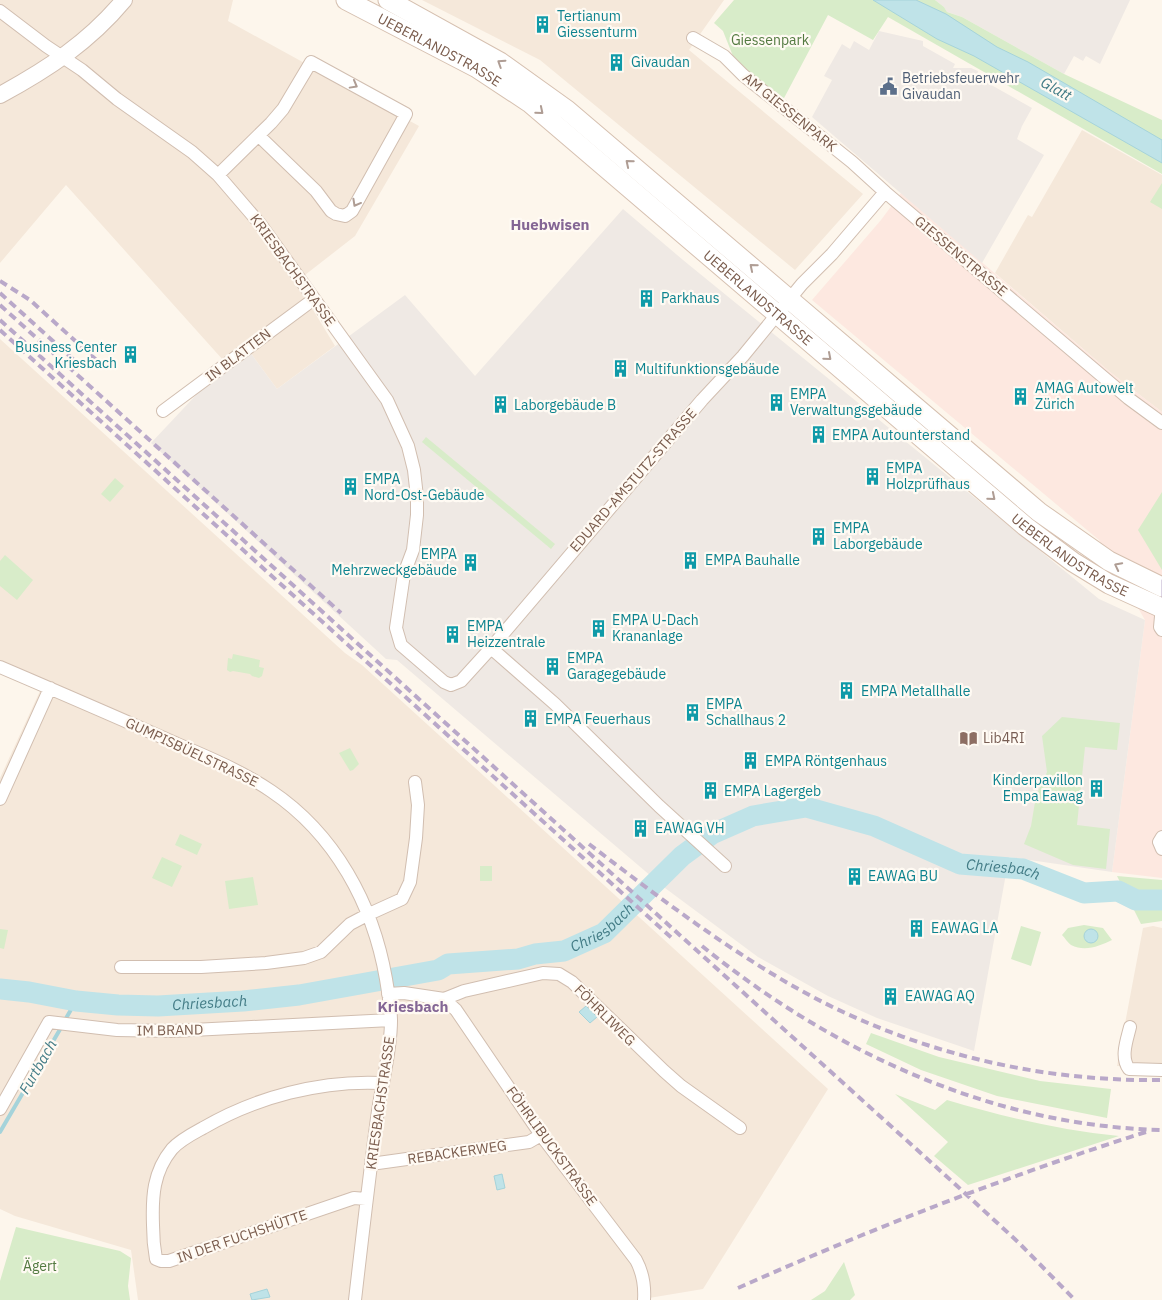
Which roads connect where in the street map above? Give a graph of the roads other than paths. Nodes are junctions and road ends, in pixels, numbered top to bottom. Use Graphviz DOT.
graph roads {
  1 [pos="124,0"];
  2 [pos="346,0"];
  3 [pos="388,0"];
  4 [pos="0,11"];
  5 [pos="693,38"];
  6 [pos="63,57"];
  7 [pos="0,95"];
  8 [pos="259,136"];
  9 [pos="218,175"];
  10 [pos="884,192"];
  11 [pos="314,299"];
  12 [pos="790,299"];
  13 [pos="778,315"];
  14 [pos="163,412"];
  15 [pos="1162,423"];
  16 [pos="413,550"];
  17 [pos="1162,586"];
  18 [pos="1162,608"];
  19 [pos="1162,630"];
  20 [pos="491,648"];
  21 [pos="0,667"];
  22 [pos="50,688"];
  23 [pos="415,782"];
  24 [pos="0,799"];
  25 [pos="1162,837"];
  26 [pos="1162,849"];
  27 [pos="725,866"];
  28 [pos="368,914"];
  29 [pos="121,968"];
  30 [pos="388,992"];
  31 [pos="444,999"];
  32 [pos="391,1020"];
  33 [pos="1130,1027"];
  34 [pos="1162,1070"];
  35 [pos="382,1082"];
  36 [pos="0,1109"];
  37 [pos="740,1128"];
  38 [pos="542,1135"];
  39 [pos="371,1162"];
  40 [pos="366,1199"];
  41 [pos="355,1300"];
  42 [pos="644,1300"];
  1 -- 6 [label="street"];
  2 -- 13 [label="main road, UEBERLANDSTRASSE, one-way"];
  12 -- 3 [label="main road, UEBERLANDSTRASSE, one-way"];
  4 -- 6 [label="street, KRIESBACHSTRASSE"];
  5 -- 10 [label="street, AM GIESSENPARK"];
  6 -- 7 [label="street"];
  6 -- 9 [label="street, KRIESBACHSTRASSE"];
  8 -- 8 [label="street, one-way"];
  8 -- 9 [label="street"];
  9 -- 11 [label="street, KRIESBACHSTRASSE"];
  10 -- 12 [label="street"];
  10 -- 15 [label="street, GIESSENSTRASSE"];
  11 -- 14 [label="street, IN BLATTEN"];
  11 -- 16 [label="street, KRIESBACHSTRASSE"];
  12 -- 13 [label="street"];
  17 -- 12 [label="main road, UEBERLANDSTRASSE, one-way"];
  13 -- 18 [label="main road, UEBERLANDSTRASSE, one-way"];
  13 -- 20 [label="street, EDUARD-AMSTUTZ-STRASSE"];
  16 -- 20 [label="street, EDUARD-AMSTUTZ-STRASSE"];
  18 -- 19 [label="street, UEBERLANDSTRASSE"];
  20 -- 27 [label="street"];
  21 -- 22 [label="street, GUMPISBÜELSTRASSE"];
  22 -- 24 [label="street"];
  22 -- 28 [label="street, GUMPISBÜELSTRASSE"];
  23 -- 28 [label="street"];
  25 -- 26 [label="street"];
  28 -- 29 [label="street"];
  28 -- 30 [label="street, KRIESBACHSTRASSE"];
  30 -- 31 [label="street, FÖHRLIWEG"];
  30 -- 32 [label="street, KRIESBACHSTRASSE"];
  31 -- 37 [label="street, FÖHRLIWEG"];
  31 -- 38 [label="street, FÖHRLIBUCKSTRASSE"];
  32 -- 35 [label="street, KRIESBACHSTRASSE"];
  32 -- 36 [label="street, IM BRAND"];
  33 -- 34 [label="street"];
  35 -- 39 [label="street, KRIESBACHSTRASSE"];
  35 -- 40 [label="street, IN DER FUCHSHÜTTE"];
  38 -- 39 [label="street, REBACKERWEG"];
  38 -- 42 [label="street, FÖHRLIBUCKSTRASSE"];
  39 -- 40 [label="street, KRIESBACHSTRASSE"];
  40 -- 41 [label="street, KRIESBACHSTRASSE"];
}
